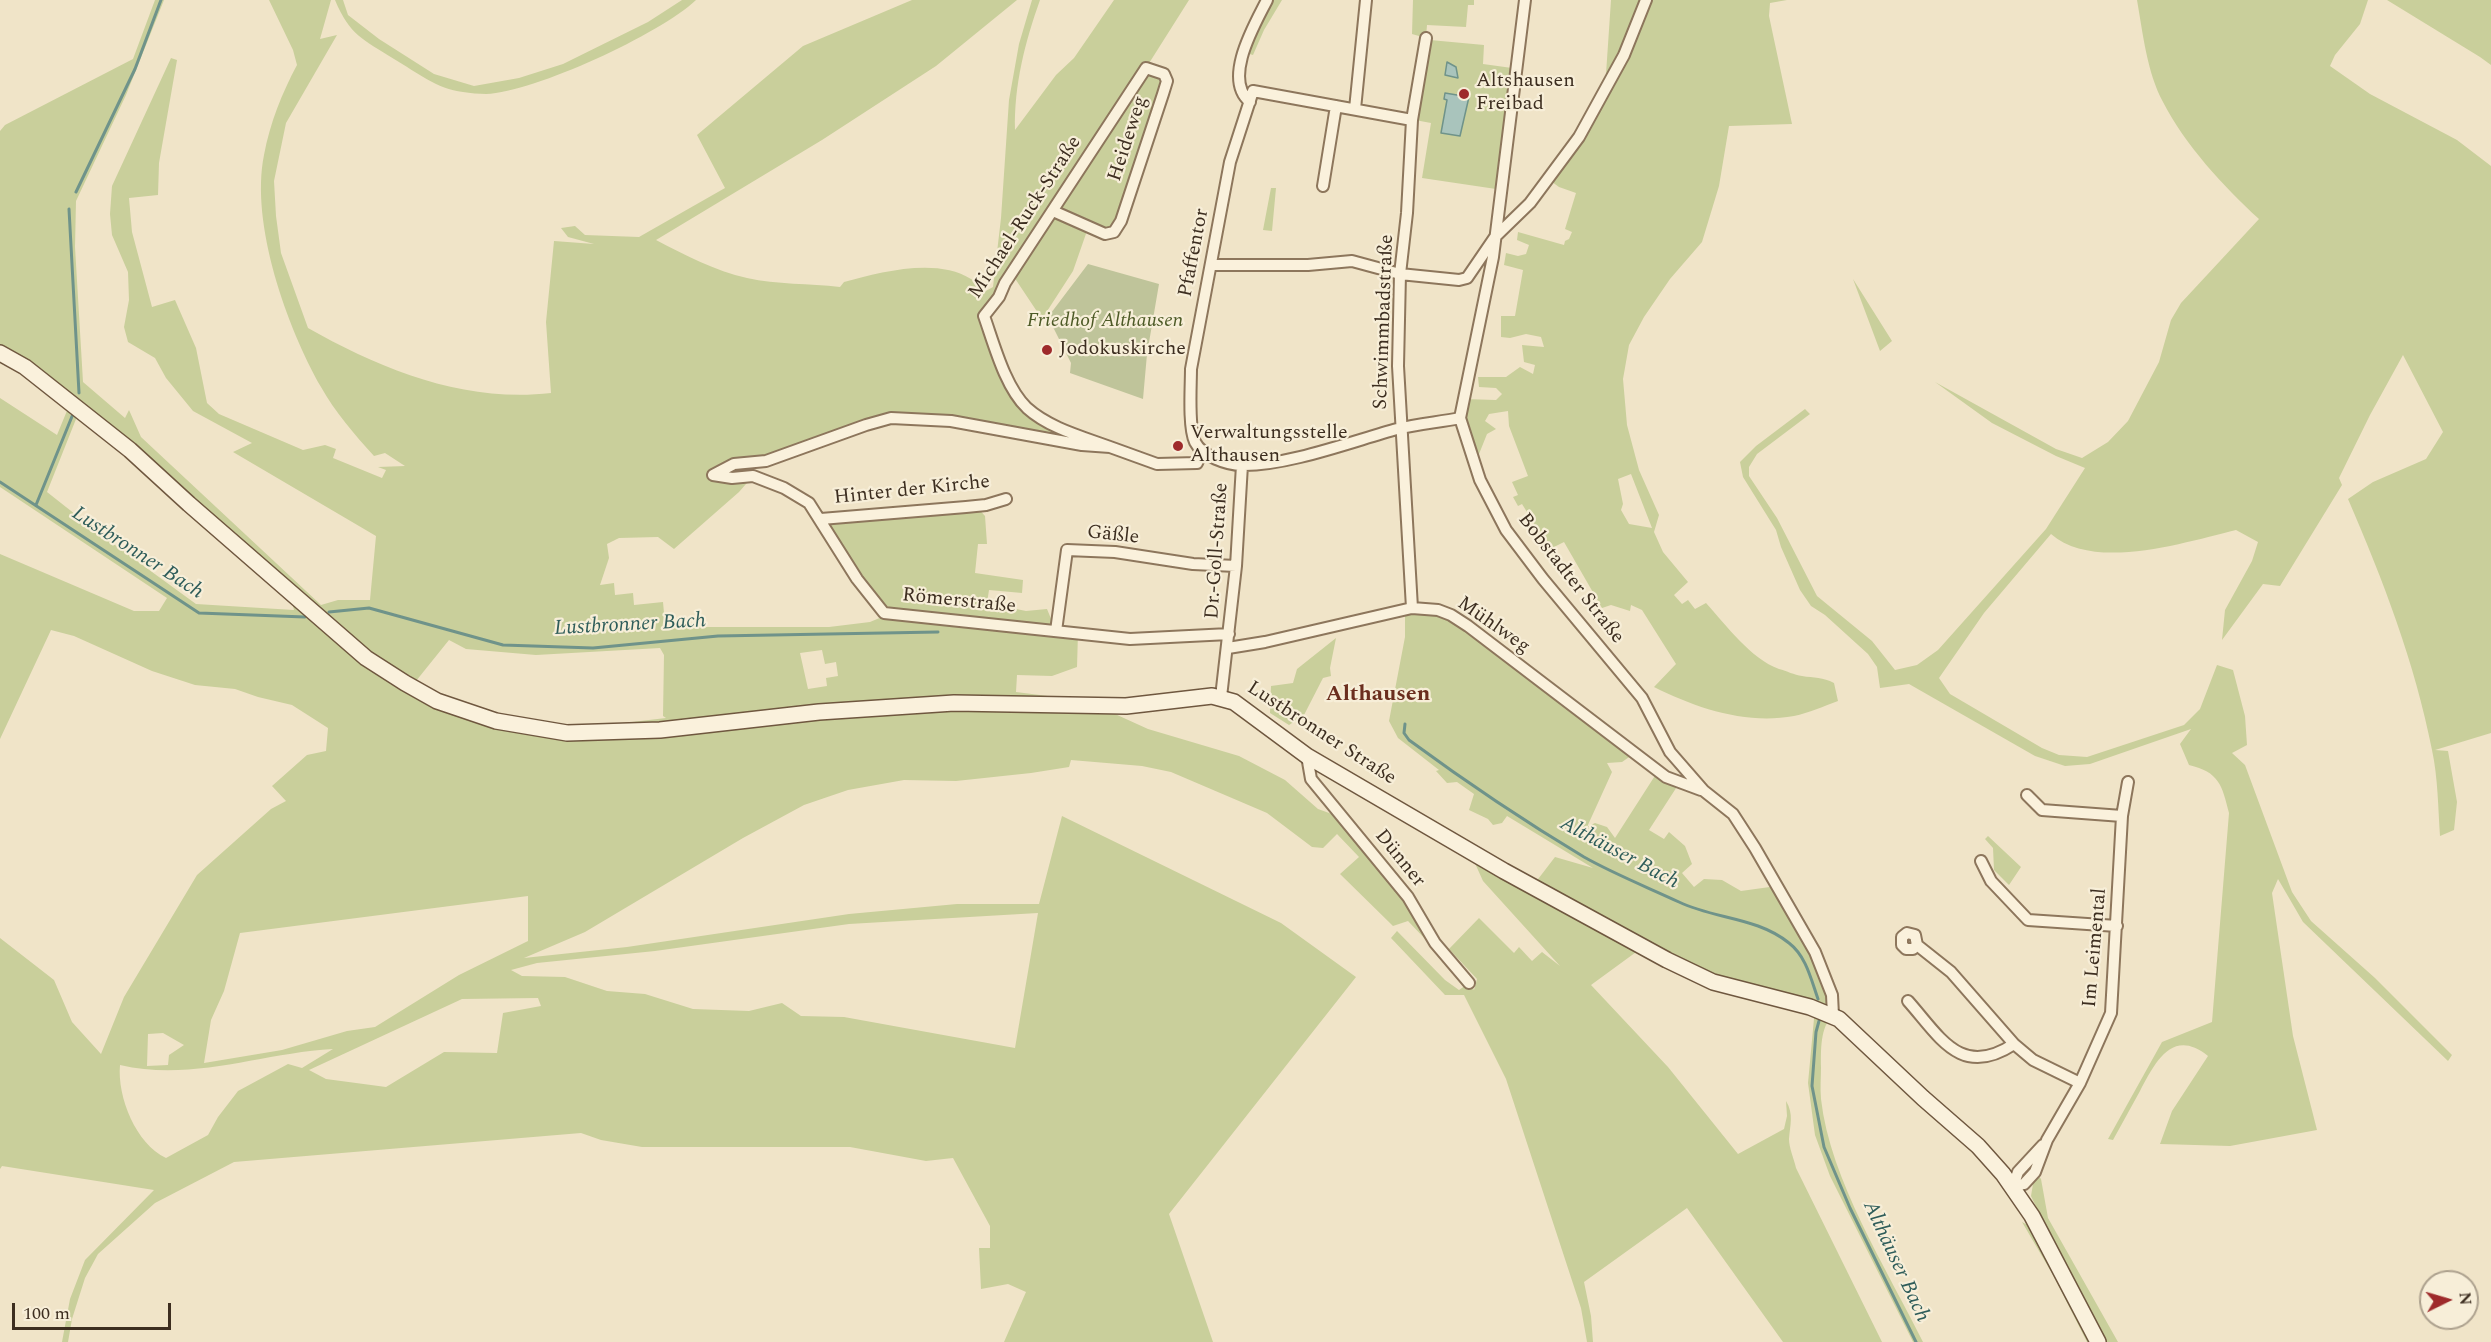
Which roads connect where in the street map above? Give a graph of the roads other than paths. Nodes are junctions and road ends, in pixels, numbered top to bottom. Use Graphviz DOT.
graph roads {
  1 [pos="1267,0"];
  2 [pos="1366,0"];
  3 [pos="1525,0"];
  4 [pos="1646,0"];
  5 [pos="1426,38"];
  6 [pos="1146,68"];
  7 [pos="1252,96"];
  8 [pos="1336,106"];
  9 [pos="1354,109"];
  10 [pos="1412,120"];
  11 [pos="1323,186"];
  12 [pos="1053,211"];
  13 [pos="1495,237"];
  14 [pos="1211,265"];
  15 [pos="1400,273"];
  16 [pos="0,354"];
  17 [pos="1460,418"];
  18 [pos="1401,428"];
  19 [pos="1110,447"];
  20 [pos="1202,452"];
  21 [pos="1242,465"];
  22 [pos="713,475"];
  23 [pos="1006,499"];
  24 [pos="821,519"];
  25 [pos="1236,566"];
  26 [pos="1412,608"];
  27 [pos="1056,631"];
  28 [pos="1229,634"];
  29 [pos="1228,648"];
  30 [pos="1221,697"];
  31 [pos="1307,756"];
  32 [pos="2128,782"];
  33 [pos="1704,791"];
  34 [pos="2027,795"];
  35 [pos="2122,816"];
  36 [pos="1981,861"];
  37 [pos="2117,926"];
  38 [pos="1917,945"];
  39 [pos="1469,983"];
  40 [pos="1908,1001"];
  41 [pos="1833,1015"];
  42 [pos="2014,1044"];
  43 [pos="2080,1083"];
  44 [pos="2013,1186"];
  45 [pos="2098,1342"];
  1 -- 7 [label="street"];
  2 -- 9 [label="street"];
  3 -- 13 [label="street, Bobstadter Straße"];
  4 -- 13 [label="street"];
  5 -- 10 [label="street, Schwimmbadstraße"];
  6 -- 12 [label="street, Michael-Ruck-Straße"];
  6 -- 12 [label="street, Heideweg"];
  7 -- 8 [label="street"];
  7 -- 14 [label="street, Pfaffentor"];
  8 -- 9 [label="street"];
  8 -- 11 [label="street"];
  9 -- 10 [label="street"];
  10 -- 15 [label="street, Schwimmbadstraße"];
  12 -- 19 [label="street, Michael-Ruck-Straße"];
  13 -- 15 [label="street"];
  13 -- 17 [label="street, Bobstadter Straße"];
  14 -- 15 [label="street"];
  14 -- 20 [label="street, Pfaffentor"];
  15 -- 18 [label="street, Schwimmbadstraße"];
  16 -- 30 [label="street, Lustbronner Straße"];
  17 -- 18 [label="street, Dr.-Goll-Straße"];
  17 -- 33 [label="street, Bobstadter Straße"];
  18 -- 21 [label="street, Dr.-Goll-Straße"];
  18 -- 26 [label="street, Schwimmbadstraße"];
  19 -- 20 [label="street, Michael-Ruck-Straße"];
  19 -- 22 [label="street, Michael-Ruck-Straße"];
  20 -- 21 [label="street"];
  21 -- 25 [label="street, Dr.-Goll-Straße"];
  22 -- 24 [label="street, Römerstraße"];
  23 -- 24 [label="street, Hinter der Kirche"];
  24 -- 27 [label="street, Römerstraße"];
  25 -- 27 [label="street, Gäßle"];
  25 -- 28 [label="street, Dr.-Goll-Straße"];
  26 -- 29 [label="street, Mühlweg"];
  26 -- 33 [label="street, Mühlweg"];
  27 -- 28 [label="street, Römerstraße"];
  28 -- 29 [label="street, Dr.-Goll-Straße"];
  29 -- 30 [label="street, Dr.-Goll-Straße"];
  30 -- 31 [label="street, Lustbronner Straße"];
  31 -- 39 [label="street, Dünner"];
  31 -- 41 [label="street, Lustbronner Straße"];
  32 -- 35 [label="street, Im Leimental"];
  33 -- 41 [label="street, Bobstadter Straße"];
  34 -- 35 [label="street"];
  35 -- 37 [label="street, Im Leimental"];
  36 -- 37 [label="street"];
  37 -- 43 [label="street, Im Leimental"];
  38 -- 42 [label="street"];
  40 -- 42 [label="street"];
  41 -- 44 [label="street"];
  42 -- 43 [label="street"];
  43 -- 44 [label="street, Im Leimental"];
  44 -- 45 [label="street"];
}
